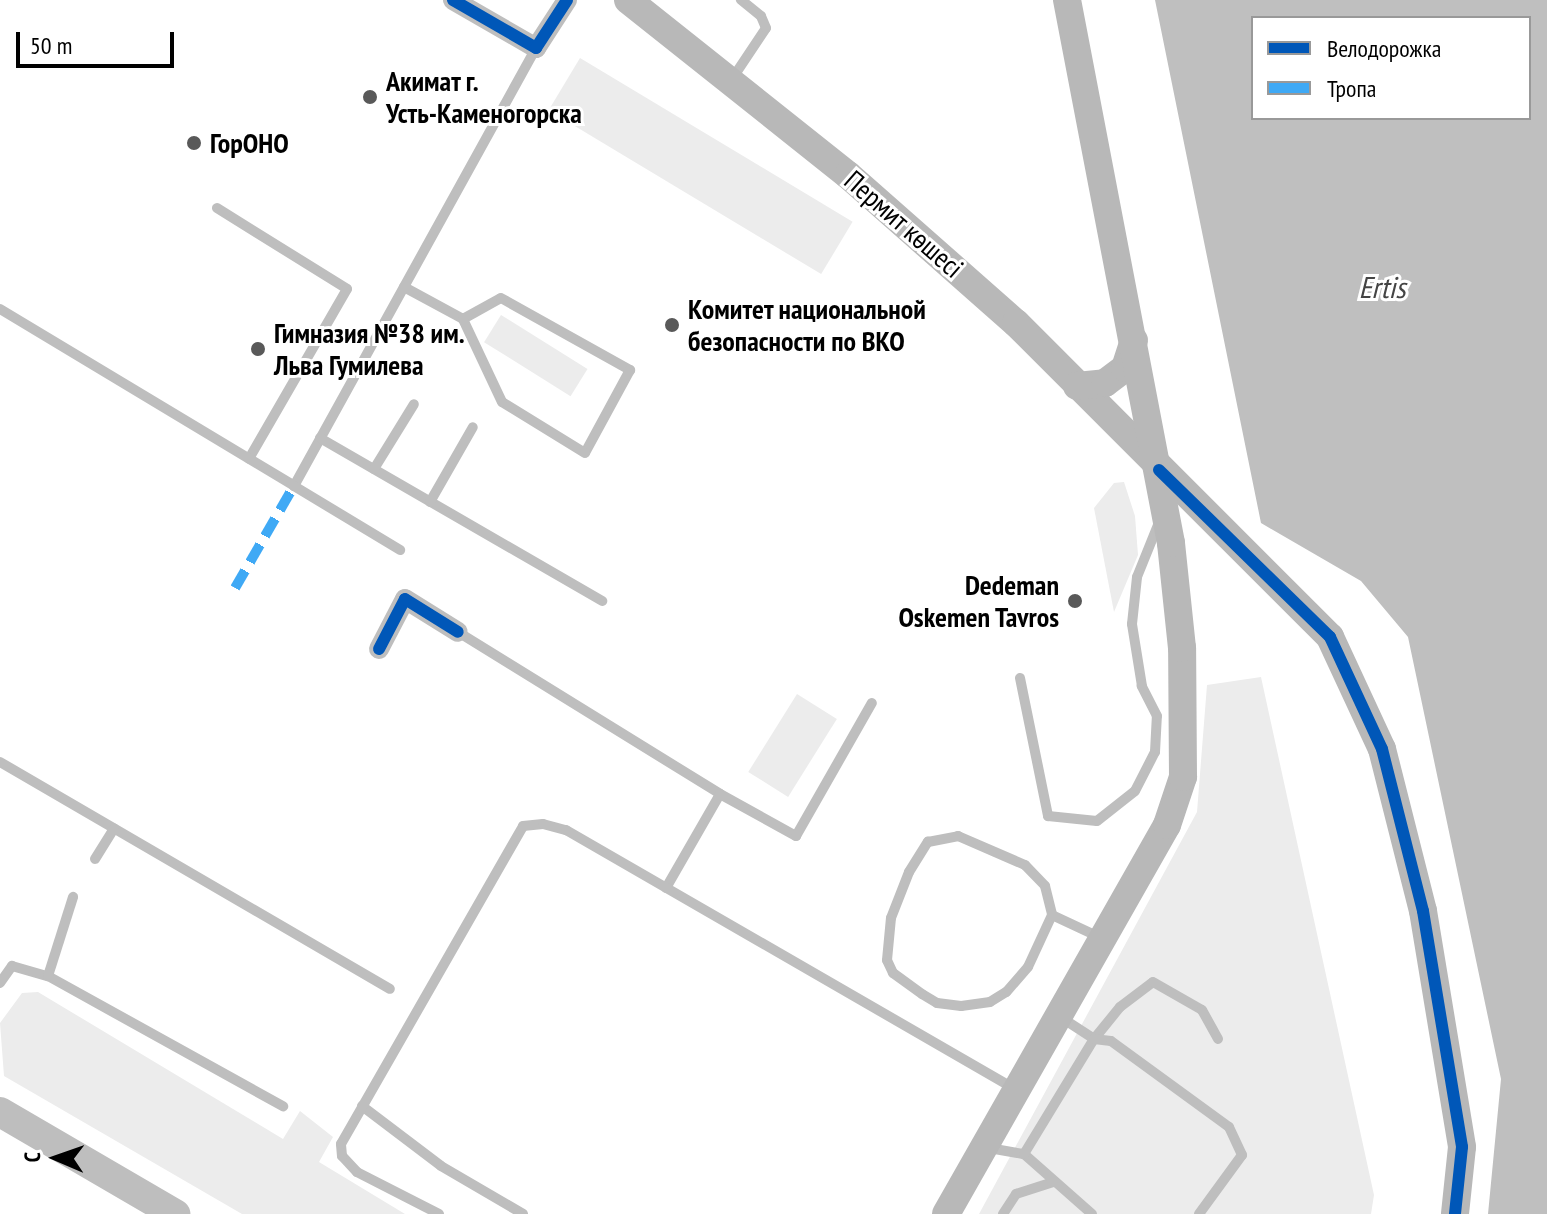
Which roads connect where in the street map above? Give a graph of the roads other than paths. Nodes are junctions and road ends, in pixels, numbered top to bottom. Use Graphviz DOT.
graph roads {
  1 [pos="453,0"];
  2 [pos="567,0"];
  3 [pos="628,0"];
  4 [pos="741,0"];
  5 [pos="1067,0"];
  6 [pos="536,48"];
  7 [pos="732,79"];
  8 [pos="217,208"];
  9 [pos="404,287"];
  10 [pos="0,309"];
  11 [pos="463,319"];
  12 [pos="1134,340"];
  13 [pos="1077,386"];
  14 [pos="414,404"];
  15 [pos="473,427"];
  16 [pos="320,438"];
  17 [pos="249,459"];
  18 [pos="374,469"];
  19 [pos="1159,470"];
  20 [pos="294,486"];
  21 [pos="430,502"];
  22 [pos="1165,507"];
  23 [pos="400,550"];
  24 [pos="602,601"];
  25 [pos="458,632"];
  26 [pos="379,649"];
  27 [pos="1020,678"];
  28 [pos="872,703"];
  29 [pos="0,762"];
  30 [pos="720,794"];
  31 [pos="114,828"];
  32 [pos="95,859"];
  33 [pos="666,888"];
  34 [pos="73,897"];
  35 [pos="1052,915"];
  36 [pos="1101,938"];
  37 [pos="6,965"];
  38 [pos="48,976"];
  39 [pos="0,983"];
  40 [pos="390,989"];
  41 [pos="1057,1015"];
  42 [pos="1094,1039"];
  43 [pos="1218,1039"];
  44 [pos="1016,1090"];
  45 [pos="283,1106"];
  46 [pos="362,1106"];
  47 [pos="0,1112"];
  48 [pos="983,1148"];
  49 [pos="1024,1154"];
  50 [pos="1054,1182"];
  51 [pos="175,1214"];
  52 [pos="439,1214"];
  53 [pos="523,1214"];
  54 [pos="946,1214"];
  55 [pos="1003,1214"];
  56 [pos="1092,1214"];
  57 [pos="1199,1214"];
  58 [pos="1455,1214"];
  1 -- 6 [label="street"];
  2 -- 6 [label="street"];
  3 -- 7 [label="main road, Пермит көшесі"];
  4 -- 7 [label="lane"];
  5 -- 12 [label="main road"];
  6 -- 9 [label="lane"];
  7 -- 13 [label="main road, Пермит көшесі"];
  8 -- 17 [label="lane"];
  9 -- 11 [label="lane"];
  9 -- 16 [label="lane"];
  10 -- 17 [label="lane"];
  11 -- 11 [label="lane"];
  12 -- 13 [label="main road"];
  12 -- 19 [label="main road"];
  13 -- 19 [label="main road, Пермит көшесі"];
  14 -- 18 [label="lane"];
  15 -- 21 [label="lane"];
  16 -- 18 [label="lane"];
  16 -- 20 [label="lane"];
  17 -- 20 [label="lane"];
  18 -- 21 [label="lane"];
  19 -- 22 [label="main road"];
  19 -- 58 [label="main road, Пермит көшесі"];
  20 -- 23 [label="lane"];
  21 -- 24 [label="lane"];
  22 -- 27 [label="lane"];
  22 -- 36 [label="main road"];
  25 -- 26 [label="street"];
  25 -- 30 [label="lane"];
  28 -- 30 [label="lane"];
  29 -- 31 [label="lane"];
  30 -- 33 [label="lane"];
  31 -- 32 [label="lane"];
  31 -- 40 [label="lane"];
  33 -- 44 [label="lane"];
  33 -- 46 [label="lane"];
  34 -- 38 [label="lane"];
  35 -- 35 [label="lane"];
  35 -- 36 [label="lane"];
  36 -- 41 [label="main road"];
  37 -- 38 [label="lane"];
  37 -- 39 [label="lane"];
  38 -- 45 [label="lane"];
  41 -- 42 [label="lane"];
  41 -- 44 [label="main road"];
  42 -- 43 [label="lane"];
  42 -- 49 [label="lane"];
  42 -- 57 [label="lane"];
  44 -- 48 [label="main road"];
  46 -- 52 [label="lane"];
  46 -- 53 [label="lane"];
  47 -- 51 [label="main road"];
  48 -- 49 [label="lane"];
  48 -- 54 [label="main road"];
  49 -- 50 [label="lane"];
  50 -- 55 [label="lane"];
  50 -- 56 [label="lane"];
}
